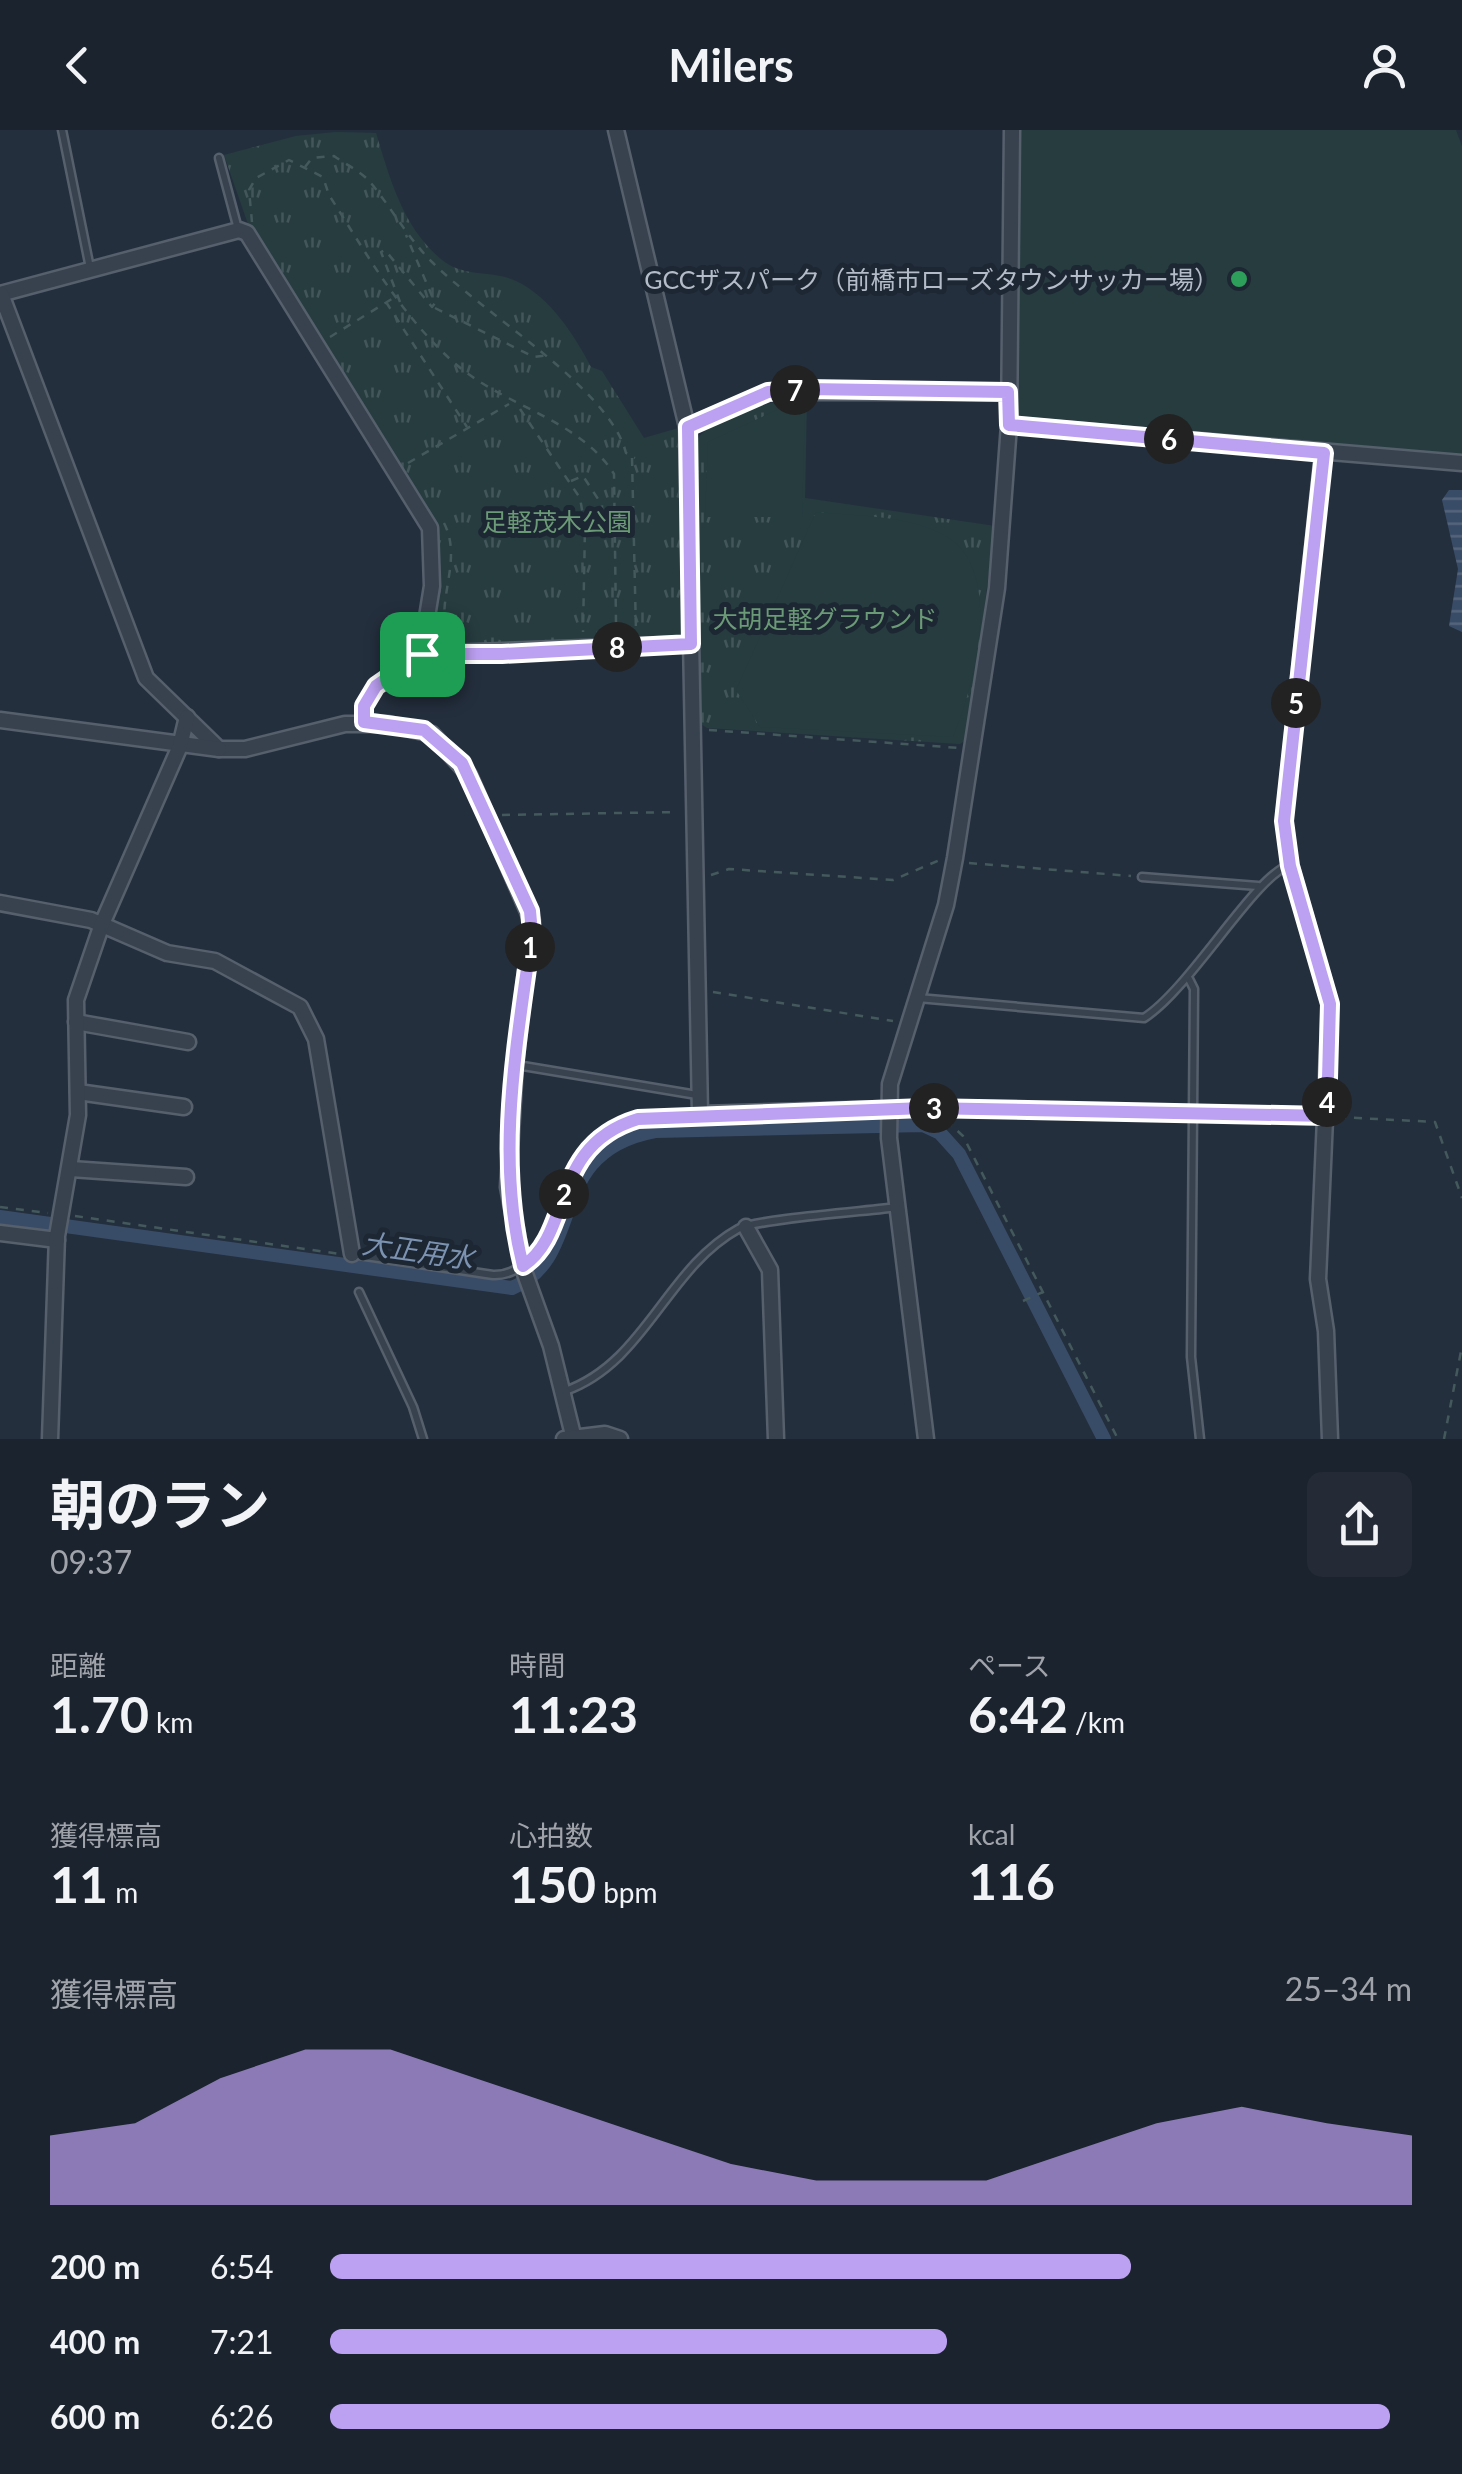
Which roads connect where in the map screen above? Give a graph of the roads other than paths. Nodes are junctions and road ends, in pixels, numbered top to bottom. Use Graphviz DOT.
graph roads {
  1 [pos="62,130"];
  2 [pos="616,130"];
  3 [pos="1012,130"];
  4 [pos="219,158"];
  5 [pos="246,226"];
  6 [pos="90,268"];
  7 [pos="0,294"];
  8 [pos="1008,392"];
  9 [pos="1009,425"];
  10 [pos="688,427"];
  11 [pos="1324,453"];
  12 [pos="1462,463"];
  13 [pos="691,644"];
  14 [pos="422,654"];
  15 [pos="187,718"];
  16 [pos="0,720"];
  17 [pos="364,722"];
  18 [pos="180,746"];
  19 [pos="218,749"];
  20 [pos="1290,866"];
  21 [pos="1142,877"];
  22 [pos="1260,886"];
  23 [pos="0,903"];
  24 [pos="102,924"];
  25 [pos="1190,978"];
  26 [pos="916,998"];
  27 [pos="76,1022"];
  28 [pos="188,1042"];
  29 [pos="515,1064"];
  30 [pos="78,1092"];
  31 [pos="698,1095"];
  32 [pos="184,1107"];
  33 [pos="889,1112"];
  34 [pos="1193,1112"];
  35 [pos="700,1114"];
  36 [pos="1327,1116"];
  37 [pos="70,1169"];
  38 [pos="186,1177"];
  39 [pos="900,1207"];
  40 [pos="746,1227"];
  41 [pos="0,1232"];
  42 [pos="57,1238"];
  43 [pos="352,1254"];
  44 [pos="524,1269"];
  45 [pos="359,1292"];
  46 [pos="564,1391"];
  47 [pos="570,1438"];
  48 [pos="50,1439"];
  49 [pos="423,1439"];
  50 [pos="620,1439"];
  51 [pos="776,1439"];
  52 [pos="926,1439"];
  53 [pos="1200,1439"];
  54 [pos="1330,1439"];
  1 -- 6 [label="lane"];
  2 -- 10 [label="street"];
  3 -- 8 [label="street"];
  4 -- 5 [label="lane"];
  5 -- 6 [label="street"];
  5 -- 14 [label="street"];
  6 -- 7 [label="street"];
  7 -- 15 [label="street"];
  8 -- 9 [label="street"];
  8 -- 10 [label="street"];
  9 -- 11 [label="street"];
  9 -- 26 [label="street"];
  10 -- 13 [label="street"];
  11 -- 12 [label="street"];
  11 -- 20 [label="street"];
  13 -- 14 [label="street"];
  13 -- 31 [label="street"];
  14 -- 17 [label="lane"];
  15 -- 18 [label="street"];
  15 -- 19 [label="street"];
  16 -- 18 [label="street"];
  17 -- 19 [label="street"];
  17 -- 29 [label="street"];
  18 -- 19 [label="street"];
  18 -- 24 [label="street"];
  20 -- 22 [label="lane"];
  20 -- 36 [label="street"];
  21 -- 22 [label="lane"];
  22 -- 25 [label="lane"];
  23 -- 24 [label="street"];
  24 -- 27 [label="street"];
  24 -- 43 [label="street"];
  25 -- 26 [label="lane"];
  25 -- 34 [label="lane"];
  26 -- 33 [label="street"];
  27 -- 28 [label="street"];
  27 -- 30 [label="street"];
  29 -- 31 [label="lane"];
  29 -- 44 [label="street"];
  30 -- 32 [label="street"];
  30 -- 37 [label="street"];
  31 -- 35 [label="street"];
  33 -- 34 [label="lane"];
  33 -- 35 [label="street"];
  33 -- 39 [label="street"];
  34 -- 36 [label="lane"];
  34 -- 53 [label="lane"];
  35 -- 44 [label="lane"];
  36 -- 54 [label="street"];
  37 -- 38 [label="street"];
  37 -- 42 [label="street"];
  39 -- 40 [label="lane"];
  39 -- 52 [label="street"];
  40 -- 46 [label="lane"];
  40 -- 51 [label="street"];
  41 -- 42 [label="street"];
  42 -- 48 [label="street"];
  43 -- 44 [label="lane"];
  44 -- 46 [label="street"];
  45 -- 49 [label="lane"];
  46 -- 47 [label="street"];
  47 -- 50 [label="street"];
}
